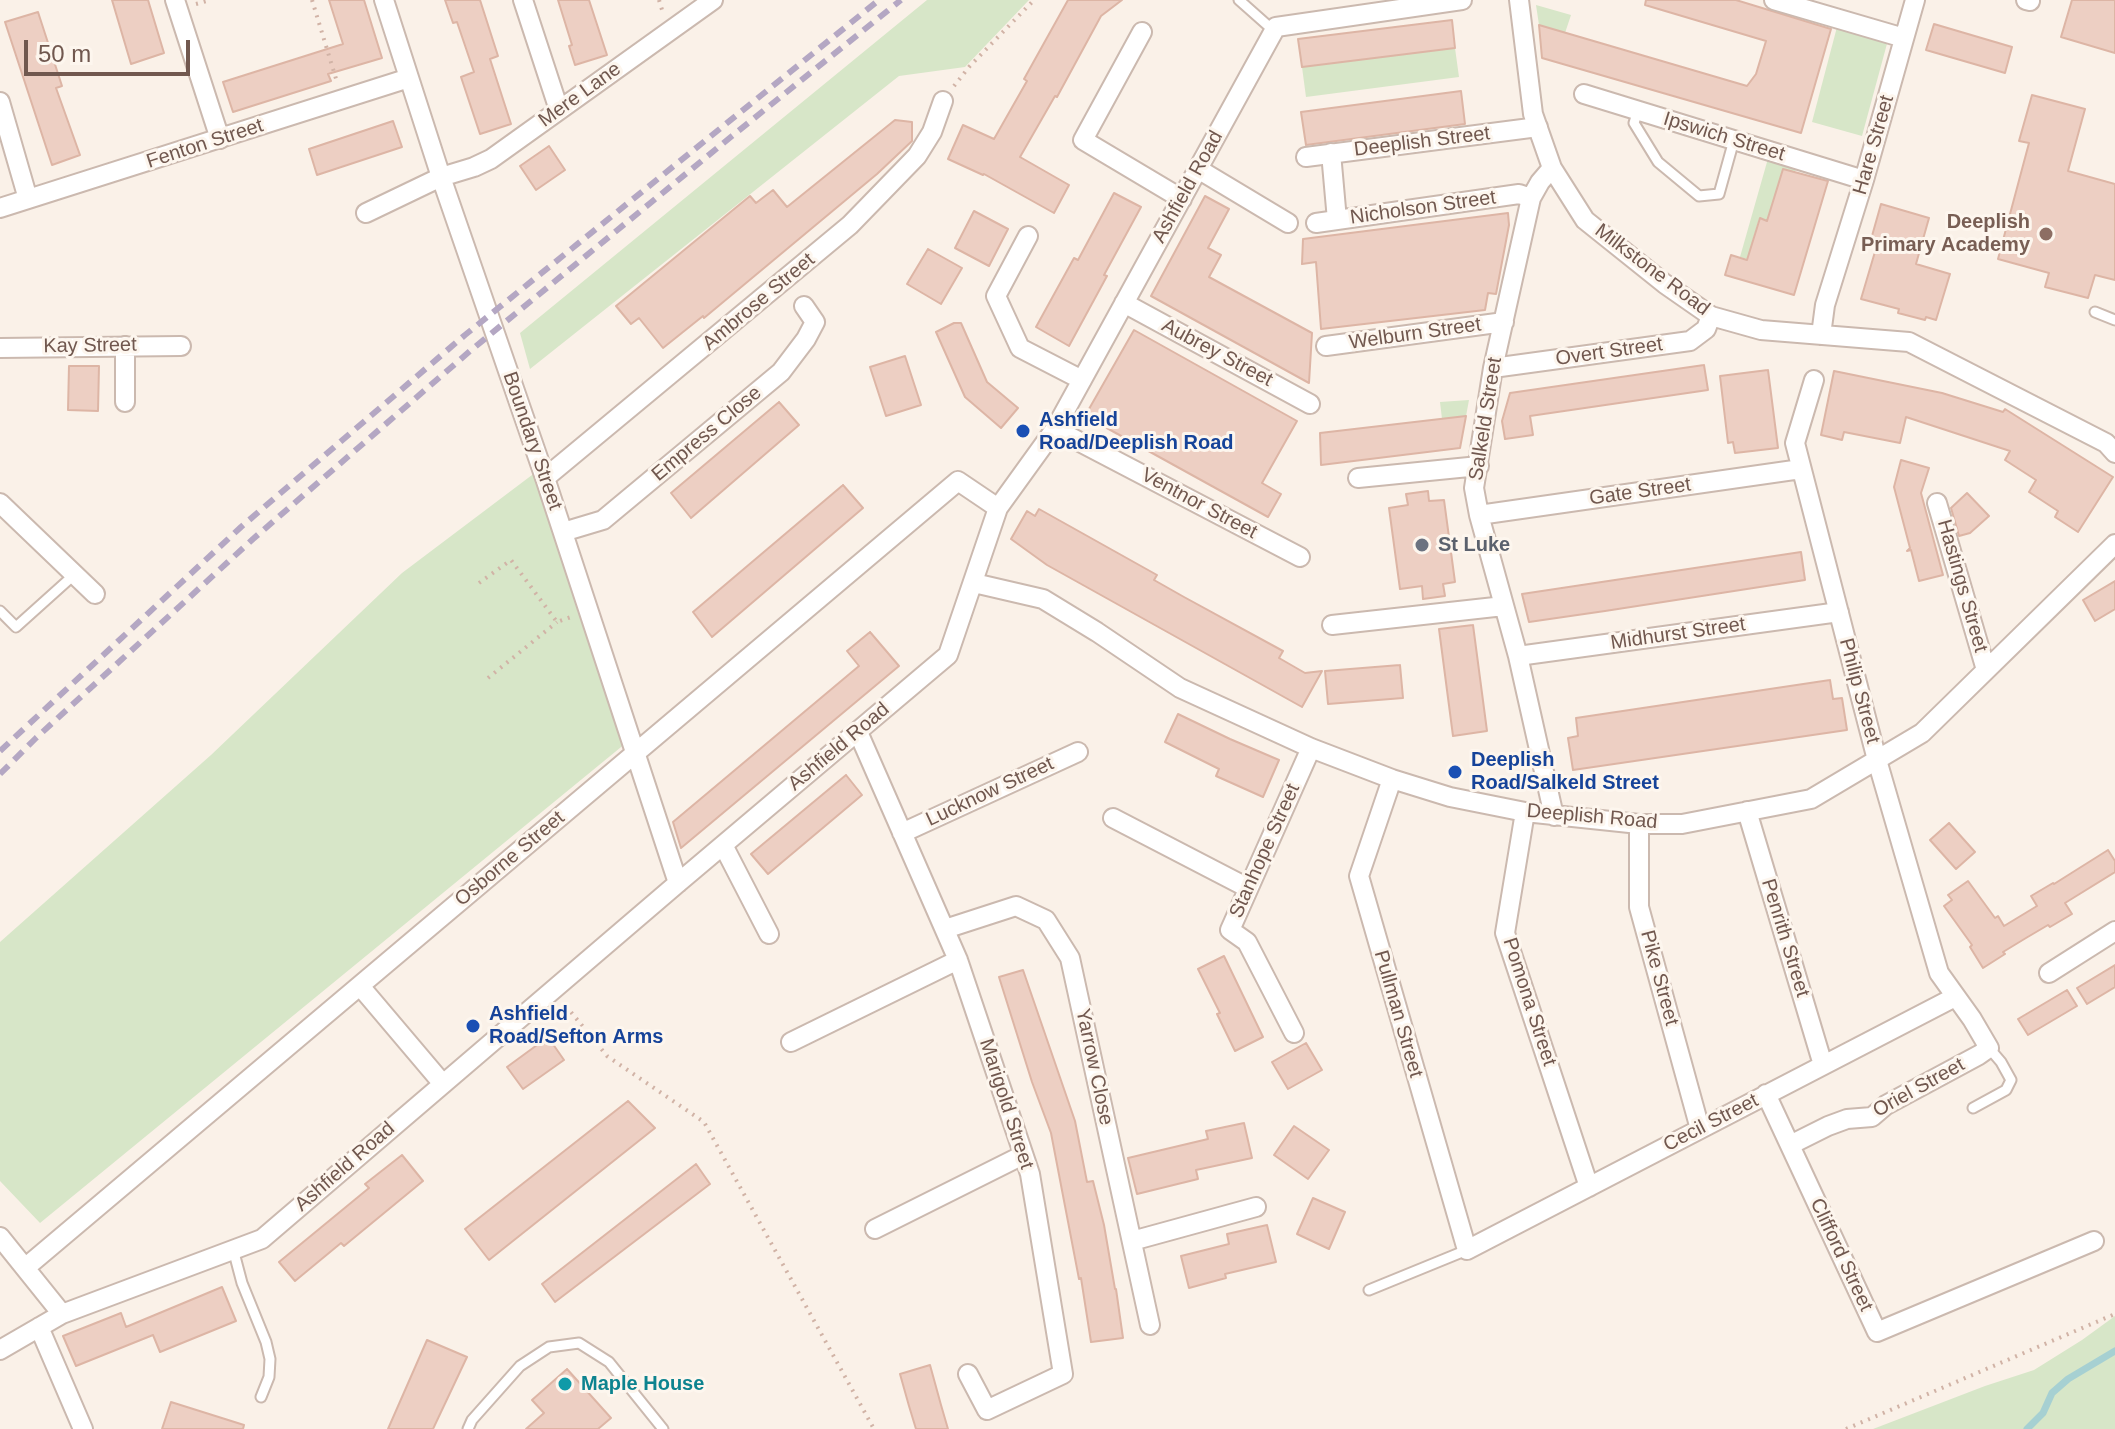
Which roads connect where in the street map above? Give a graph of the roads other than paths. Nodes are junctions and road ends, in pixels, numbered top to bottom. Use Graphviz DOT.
graph roads {
  1 [pos="175,0"];
  2 [pos="384,0"];
  3 [pos="523,0"];
  4 [pos="713,0"];
  5 [pos="1239,0"];
  6 [pos="1462,0"];
  7 [pos="1519,0"];
  8 [pos="1774,0"];
  9 [pos="1915,0"];
  10 [pos="1274,31"];
  11 [pos="1142,32"];
  12 [pos="1904,38"];
  13 [pos="409,78"];
  14 [pos="1584,94"];
  15 [pos="943,101"];
  16 [pos="1,110"];
  17 [pos="559,110"];
  18 [pos="1638,110"];
  19 [pos="1538,127"];
  20 [pos="220,139"];
  21 [pos="1734,140"];
  22 [pos="1331,153"];
  23 [pos="1306,157"];
  24 [pos="1552,168"];
  25 [pos="1198,169"];
  26 [pos="441,177"];
  27 [pos="1864,180"];
  28 [pos="1531,198"];
  29 [pos="28,199"];
  30 [pos="1182,199"];
  31 [pos="0,208"];
  32 [pos="366,213"];
  33 [pos="1337,220"];
  34 [pos="1288,223"];
  35 [pos="1316,223"];
  36 [pos="1028,236"];
  37 [pos="1124,303"];
  38 [pos="804,306"];
  39 [pos="2095,312"];
  40 [pos="1711,316"];
  41 [pos="2115,320"];
  42 [pos="1504,322"];
  43 [pos="1821,335"];
  44 [pos="125,346"];
  45 [pos="181,346"];
  46 [pos="1326,346"];
  47 [pos="0,348"];
  48 [pos="1493,368"];
  49 [pos="1082,380"];
  50 [pos="1814,380"];
  51 [pos="125,402"];
  52 [pos="1310,404"];
  53 [pos="1055,429"];
  54 [pos="2115,453"];
  55 [pos="1479,466"];
  56 [pos="1801,469"];
  57 [pos="545,478"];
  58 [pos="1358,478"];
  59 [pos="0,503"];
  60 [pos="1937,503"];
  61 [pos="998,508"];
  62 [pos="1479,515"];
  63 [pos="563,532"];
  64 [pos="2115,544"];
  65 [pos="1300,557"];
  66 [pos="75,574"];
  67 [pos="974,583"];
  68 [pos="95,594"];
  69 [pos="1504,606"];
  70 [pos="0,611"];
  71 [pos="1839,612"];
  72 [pos="1332,625"];
  73 [pos="1518,656"];
  74 [pos="1986,670"];
  75 [pos="858,732"];
  76 [pos="1311,748"];
  77 [pos="1078,752"];
  78 [pos="636,753"];
  79 [pos="1877,760"];
  80 [pos="1392,779"];
  81 [pos="1747,811"];
  82 [pos="1525,812"];
  83 [pos="1554,816"];
  84 [pos="1113,818"];
  85 [pos="1639,824"];
  86 [pos="902,833"];
  87 [pos="723,845"];
  88 [pos="678,883"];
  89 [pos="1248,888"];
  90 [pos="945,929"];
  91 [pos="2115,931"];
  92 [pos="769,934"];
  93 [pos="958,960"];
  94 [pos="2049,973"];
  95 [pos="360,986"];
  96 [pos="1955,997"];
  97 [pos="1294,1033"];
  98 [pos="791,1042"];
  99 [pos="1989,1048"];
  100 [pos="1823,1065"];
  101 [pos="443,1084"];
  102 [pos="1766,1094"];
  103 [pos="1973,1108"];
  104 [pos="1700,1129"];
  105 [pos="1790,1145"];
  106 [pos="1023,1155"];
  107 [pos="1589,1187"];
  108 [pos="1256,1207"];
  109 [pos="875,1229"];
  110 [pos="0,1237"];
  111 [pos="1132,1241"];
  112 [pos="2094,1241"];
  113 [pos="233,1249"];
  114 [pos="1467,1250"];
  115 [pos="25,1268"];
  116 [pos="1369,1290"];
  117 [pos="62,1314"];
  118 [pos="1150,1325"];
  119 [pos="39,1327"];
  120 [pos="0,1350"];
  121 [pos="968,1374"];
  122 [pos="261,1397"];
  123 [pos="83,1429"];
  124 [pos="468,1429"];
  125 [pos="663,1429"];
  1 -- 20 [label="street"];
  2 -- 13 [label="street, Boundary Street"];
  3 -- 17 [label="street"];
  4 -- 17 [label="street, Mere Lane"];
  5 -- 10 [label="lane"];
  6 -- 10 [label="street"];
  7 -- 19 [label="street, Milkstone Road"];
  8 -- 12 [label="street"];
  9 -- 12 [label="street, Hare Street"];
  10 -- 25 [label="street, Ashfield Road"];
  11 -- 30 [label="street"];
  12 -- 27 [label="street, Hare Street"];
  13 -- 20 [label="street, Fenton Street"];
  13 -- 26 [label="street, Boundary Street"];
  14 -- 18 [label="street, Ipswich Street"];
  15 -- 57 [label="street, Ambrose Street"];
  16 -- 29 [label="street"];
  17 -- 26 [label="street, Mere Lane"];
  18 -- 21 [label="street, Ipswich Street"];
  18 -- 21 [label="lane"];
  19 -- 22 [label="street, Deeplish Street"];
  19 -- 24 [label="street, Milkstone Road"];
  20 -- 29 [label="street, Fenton Street"];
  21 -- 27 [label="street, Ipswich Street"];
  22 -- 23 [label="street, Deeplish Street"];
  22 -- 33 [label="street"];
  24 -- 28 [label="street, Salkeld Street"];
  24 -- 40 [label="street, Milkstone Road"];
  25 -- 30 [label="street, Ashfield Road"];
  25 -- 34 [label="street"];
  26 -- 32 [label="street, Mere Lane"];
  26 -- 57 [label="street, Boundary Street"];
  27 -- 43 [label="street, Hare Street"];
  28 -- 33 [label="street, Nicholson Street"];
  28 -- 42 [label="street, Salkeld Street"];
  29 -- 31 [label="street, Fenton Street"];
  30 -- 37 [label="street, Ashfield Road"];
  33 -- 35 [label="street, Nicholson Street"];
  36 -- 49 [label="street"];
  37 -- 49 [label="street, Ashfield Road"];
  37 -- 52 [label="street, Aubrey Street"];
  38 -- 63 [label="street, Empress Close"];
  39 -- 41 [label="lane"];
  40 -- 43 [label="street, Milkstone Road"];
  40 -- 48 [label="street, Overt Street"];
  42 -- 46 [label="street, Welburn Street"];
  42 -- 48 [label="street, Salkeld Street"];
  43 -- 54 [label="street, Milkstone Road"];
  44 -- 45 [label="street, Kay Street"];
  44 -- 47 [label="street, Kay Street"];
  44 -- 51 [label="street"];
  48 -- 55 [label="street, Salkeld Street"];
  49 -- 53 [label="street, Ashfield Road"];
  50 -- 56 [label="street, Philip Street"];
  53 -- 61 [label="street, Ashfield Road"];
  53 -- 65 [label="street, Ventnor Street"];
  55 -- 58 [label="street"];
  55 -- 62 [label="street, Salkeld Street"];
  56 -- 62 [label="street, Gate Street"];
  56 -- 71 [label="street, Philip Street"];
  57 -- 63 [label="street, Boundary Street"];
  59 -- 66 [label="street"];
  60 -- 74 [label="street, Hastings Street"];
  61 -- 67 [label="street, Ashfield Road"];
  61 -- 78 [label="street, Osborne Street"];
  62 -- 69 [label="street, Salkeld Street"];
  63 -- 78 [label="street, Boundary Street"];
  64 -- 74 [label="street, Deeplish Road"];
  66 -- 68 [label="street"];
  66 -- 70 [label="lane"];
  67 -- 75 [label="street, Ashfield Road"];
  67 -- 76 [label="street, Deeplish Road"];
  69 -- 72 [label="street"];
  69 -- 73 [label="street, Salkeld Street"];
  71 -- 73 [label="street, Midhurst Street"];
  71 -- 79 [label="street, Philip Street"];
  73 -- 83 [label="street, Salkeld Street"];
  74 -- 79 [label="street, Deeplish Road"];
  75 -- 86 [label="street, Marigold Street"];
  75 -- 87 [label="street, Ashfield Road"];
  76 -- 80 [label="street, Deeplish Road"];
  76 -- 89 [label="street, Stanhope Street"];
  77 -- 86 [label="street, Lucknow Street"];
  78 -- 88 [label="street, Boundary Street"];
  78 -- 95 [label="street, Osborne Street"];
  79 -- 81 [label="street, Deeplish Road"];
  79 -- 96 [label="street, Philip Street"];
  80 -- 82 [label="street, Deeplish Road"];
  80 -- 114 [label="street, Pullman Street"];
  81 -- 85 [label="street, Deeplish Road"];
  81 -- 100 [label="street, Penrith Street"];
  82 -- 83 [label="street, Deeplish Road"];
  82 -- 107 [label="street, Pomona Street"];
  83 -- 85 [label="street, Deeplish Road"];
  84 -- 89 [label="street"];
  85 -- 104 [label="street, Pike Street"];
  86 -- 90 [label="street, Marigold Street"];
  87 -- 88 [label="street, Ashfield Road"];
  87 -- 92 [label="street"];
  88 -- 101 [label="street, Ashfield Road"];
  89 -- 97 [label="street, Stanhope Street"];
  90 -- 93 [label="street, Marigold Street"];
  90 -- 111 [label="street, Yarrow Close"];
  91 -- 94 [label="street"];
  93 -- 98 [label="street"];
  93 -- 106 [label="street, Marigold Street"];
  95 -- 101 [label="street"];
  95 -- 115 [label="street, Osborne Street"];
  96 -- 99 [label="street, Oriel Street"];
  96 -- 100 [label="street, Cecil Street"];
  99 -- 103 [label="lane"];
  99 -- 105 [label="street, Oriel Street"];
  100 -- 102 [label="street, Cecil Street"];
  101 -- 113 [label="street, Ashfield Road"];
  102 -- 104 [label="street, Cecil Street"];
  102 -- 105 [label="street, Clifford Street"];
  104 -- 107 [label="street, Cecil Street"];
  105 -- 112 [label="street, Clifford Street"];
  106 -- 109 [label="street"];
  106 -- 121 [label="street, Marigold Street"];
  107 -- 114 [label="street, Cecil Street"];
  108 -- 111 [label="street"];
  110 -- 115 [label="street"];
  111 -- 118 [label="street, Yarrow Close"];
  113 -- 117 [label="street, Ashfield Road"];
  113 -- 122 [label="lane"];
  114 -- 116 [label="lane"];
  115 -- 117 [label="street"];
  117 -- 119 [label="street, Ashfield Road"];
  119 -- 120 [label="street, Ashfield Road"];
  119 -- 123 [label="street"];
  124 -- 125 [label="lane"];
}
